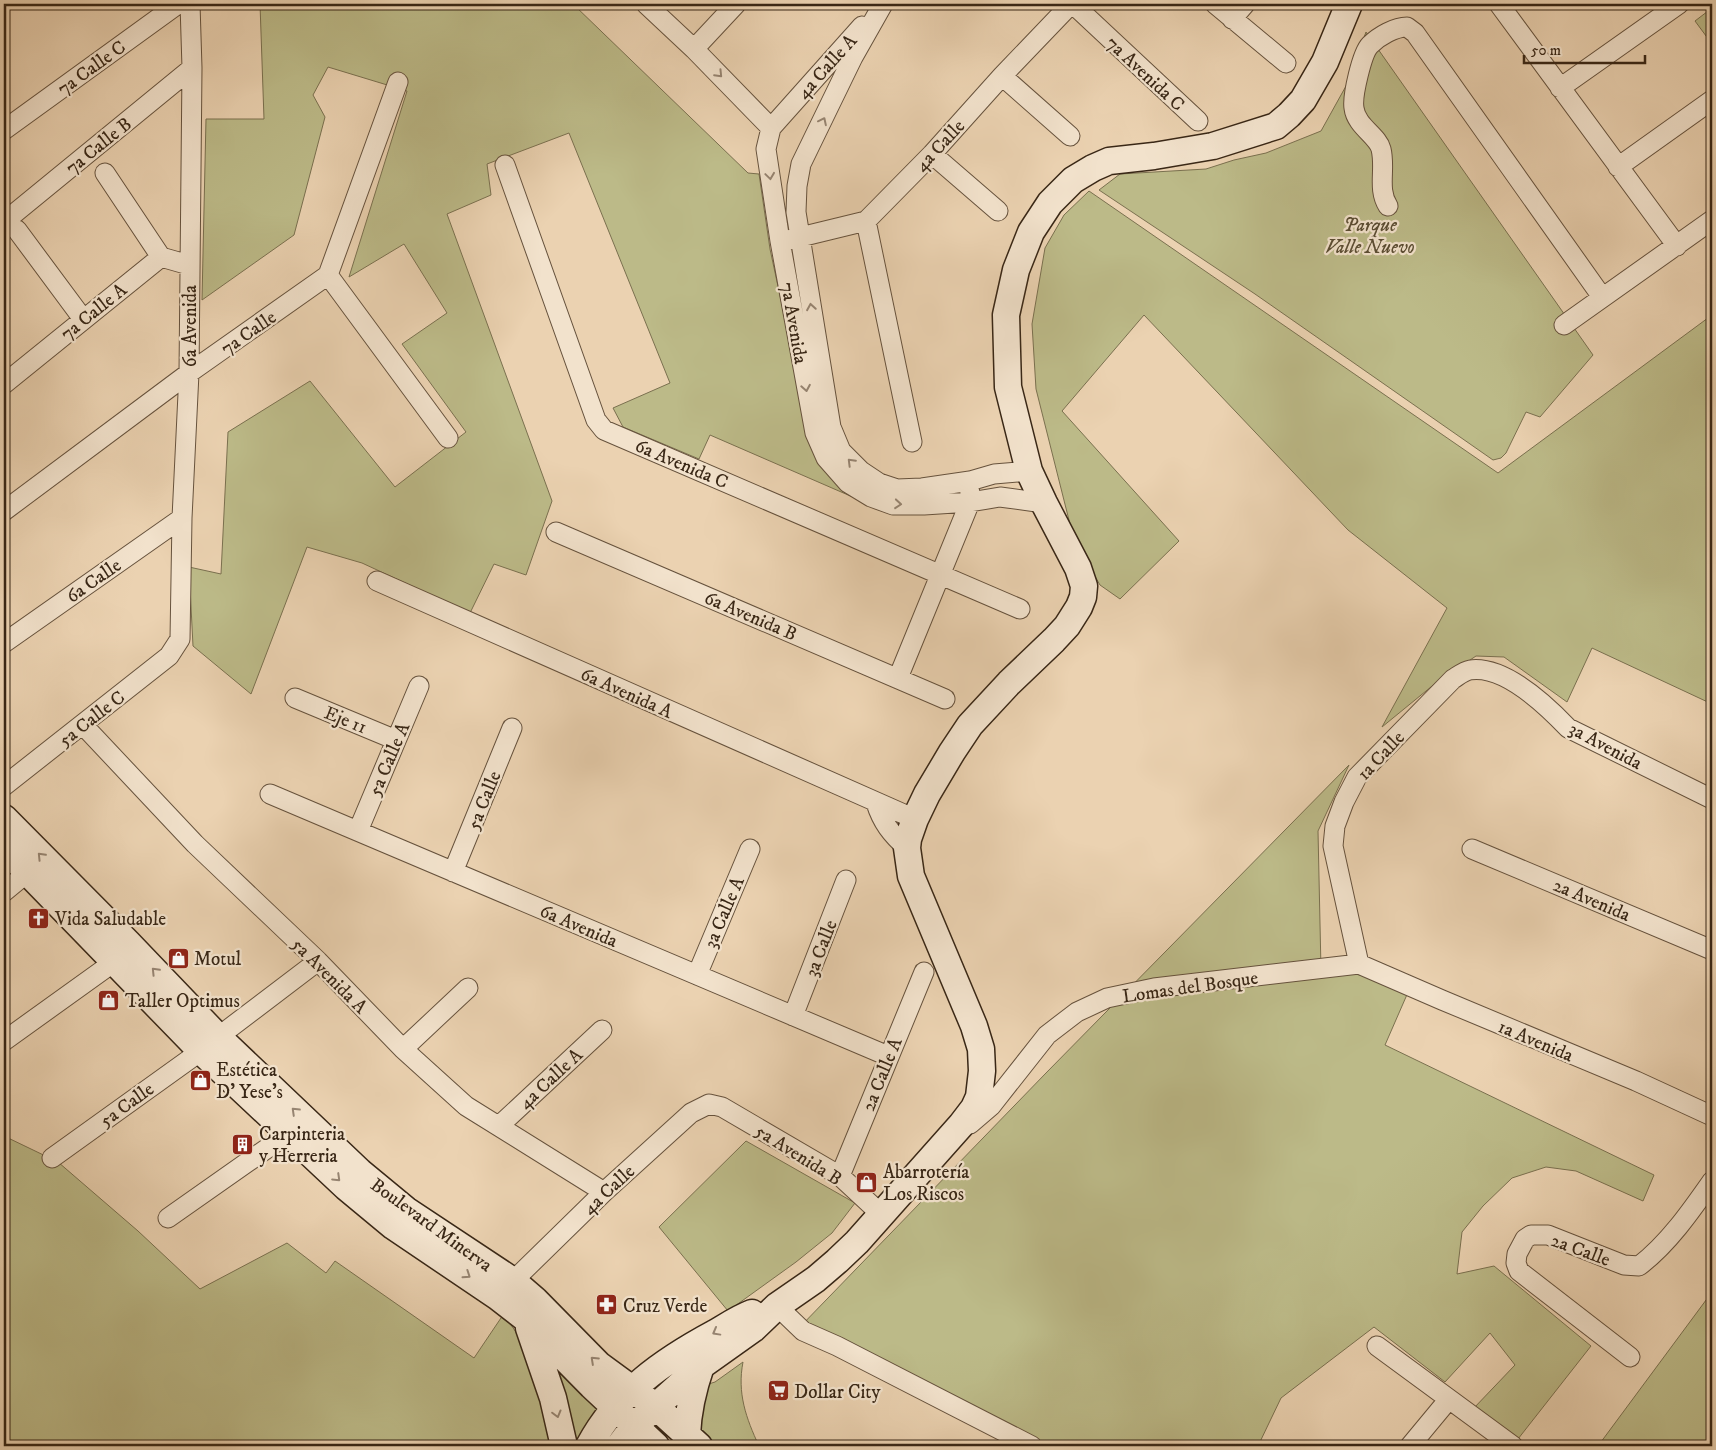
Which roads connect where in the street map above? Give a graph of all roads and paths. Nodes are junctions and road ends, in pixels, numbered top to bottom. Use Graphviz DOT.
graph roads {
  1 [pos="178,4"];
  2 [pos="190,4"];
  3 [pos="646,4"];
  4 [pos="736,4"];
  5 [pos="882,4"];
  6 [pos="1072,4"];
  7 [pos="1215,4"];
  8 [pos="1245,4"];
  9 [pos="1349,4"];
  10 [pos="1679,4"];
  11 [pos="1504,5"];
  12 [pos="1232,19"];
  13 [pos="694,49"];
  14 [pos="1286,63"];
  15 [pos="192,68"];
  16 [pos="1002,76"];
  17 [pos="398,82"];
  18 [pos="1560,88"];
  19 [pos="1712,100"];
  20 [pos="1198,121"];
  21 [pos="771,128"];
  22 [pos="4,130"];
  23 [pos="1070,136"];
  24 [pos="932,154"];
  25 [pos="505,165"];
  26 [pos="1618,167"];
  27 [pos="105,173"];
  28 [pos="1388,206"];
  29 [pos="998,211"];
  30 [pos="1712,220"];
  31 [pos="866,221"];
  32 [pos="10,226"];
  33 [pos="800,238"];
  34 [pos="780,241"];
  35 [pos="1676,246"];
  36 [pos="161,257"];
  37 [pos="189,265"];
  38 [pos="328,275"];
  39 [pos="1602,297"];
  40 [pos="83,319"];
  41 [pos="1564,325"];
  42 [pos="811,360"];
  43 [pos="189,373"];
  44 [pos="4,384"];
  45 [pos="448,438"];
  46 [pos="912,442"];
  47 [pos="1030,471"];
  48 [pos="970,481"];
  49 [pos="970,502"];
  50 [pos="1044,503"];
  51 [pos="4,511"];
  52 [pos="182,518"];
  53 [pos="556,532"];
  54 [pos="941,574"];
  55 [pos="377,581"];
  56 [pos="1020,609"];
  57 [pos="4,643"];
  58 [pos="176,648"];
  59 [pos="898,678"];
  60 [pos="1509,679"];
  61 [pos="419,686"];
  62 [pos="295,698"];
  63 [pos="945,698"];
  64 [pos="83,725"];
  65 [pos="512,728"];
  66 [pos="396,740"];
  67 [pos="4,786"];
  68 [pos="270,794"];
  69 [pos="1712,799"];
  70 [pos="876,802"];
  71 [pos="4,818"];
  72 [pos="915,819"];
  73 [pos="358,831"];
  74 [pos="4,848"];
  75 [pos="907,848"];
  76 [pos="1472,848"];
  77 [pos="750,849"];
  78 [pos="453,872"];
  79 [pos="27,873"];
  80 [pos="846,880"];
  81 [pos="4,892"];
  82 [pos="1712,950"];
  83 [pos="318,961"];
  84 [pos="114,962"];
  85 [pos="1360,964"];
  86 [pos="924,972"];
  87 [pos="697,975"];
  88 [pos="468,988"];
  89 [pos="793,1016"];
  90 [pos="602,1030"];
  91 [pos="4,1040"];
  92 [pos="209,1044"];
  93 [pos="403,1049"];
  94 [pos="888,1056"];
  95 [pos="709,1104"];
  96 [pos="1712,1116"];
  97 [pos="499,1126"];
  98 [pos="289,1132"];
  99 [pos="934,1156"];
  100 [pos="52,1158"];
  101 [pos="840,1176"];
  102 [pos="1712,1181"];
  103 [pos="604,1192"];
  104 [pos="882,1215"];
  105 [pos="168,1218"];
  106 [pos="513,1281"];
  107 [pos="777,1306"];
  108 [pos="525,1318"];
  109 [pos="1377,1346"];
  110 [pos="1630,1357"];
  111 [pos="701,1366"];
  112 [pos="633,1388"];
  113 [pos="1450,1399"];
  114 [pos="655,1406"];
  115 [pos="614,1407"];
  116 [pos="634,1426"];
  117 [pos="693,1441"];
  118 [pos="564,1446"];
  119 [pos="589,1446"];
  120 [pos="619,1446"];
  121 [pos="656,1446"];
  122 [pos="1032,1446"];
  123 [pos="1410,1446"];
  124 [pos="1513,1446"];
  1 -- 22 [label="street, 7a Calle C"];
  2 -- 15 [label="street, 6a Avenida"];
  3 -- 13 [label="street"];
  4 -- 13 [label="street"];
  5 -- 21 [label="street, 4a Calle A"];
  33 -- 5 [label="street, 7a Avenida, one-way"];
  6 -- 16 [label="street, 4a Calle"];
  6 -- 20 [label="street, 7a Avenida C"];
  7 -- 12 [label="street"];
  8 -- 12 [label="street"];
  9 -- 47 [label="street"];
  10 -- 18 [label="street"];
  11 -- 18 [label="street"];
  12 -- 14 [label="street"];
  13 -- 21 [label="street, one-way"];
  15 -- 32 [label="street, 7a Calle B"];
  15 -- 37 [label="street, 6a Avenida"];
  16 -- 23 [label="street"];
  16 -- 24 [label="street, 4a Calle"];
  17 -- 38 [label="street"];
  18 -- 26 [label="street"];
  19 -- 26 [label="street"];
  21 -- 34 [label="street, 7a Avenida, one-way"];
  24 -- 29 [label="street"];
  24 -- 31 [label="street, 4a Calle"];
  25 -- 54 [label="street, 6a Avenida C"];
  26 -- 35 [label="street"];
  27 -- 36 [label="street"];
  28 -- 39 [label="street"];
  30 -- 35 [label="street"];
  31 -- 33 [label="street"];
  31 -- 46 [label="street"];
  32 -- 40 [label="street"];
  33 -- 34 [label="street"];
  42 -- 33 [label="street, 7a Avenida, one-way"];
  34 -- 42 [label="street, 7a Avenida"];
  35 -- 39 [label="street"];
  36 -- 37 [label="street"];
  36 -- 40 [label="street, 7a Calle A"];
  37 -- 43 [label="street, 6a Avenida"];
  38 -- 43 [label="street, 7a Calle"];
  38 -- 45 [label="street"];
  39 -- 41 [label="street"];
  40 -- 44 [label="street, 7a Calle A"];
  48 -- 42 [label="street, 7a Avenida, one-way"];
  42 -- 49 [label="street, 7a Avenida, one-way"];
  43 -- 51 [label="street, 7a Calle"];
  43 -- 52 [label="street, 6a Avenida"];
  47 -- 48 [label="street, 7a Avenida"];
  47 -- 50 [label="street"];
  48 -- 49 [label="street"];
  49 -- 50 [label="street, 7a Avenida"];
  49 -- 54 [label="street"];
  50 -- 72 [label="street"];
  52 -- 57 [label="street, 6a Calle"];
  52 -- 58 [label="street, 6a Avenida"];
  53 -- 59 [label="street, 6a Avenida B"];
  54 -- 56 [label="street, 6a Avenida C"];
  54 -- 59 [label="street"];
  55 -- 70 [label="street, 6a Avenida A"];
  58 -- 64 [label="street, 5a Calle C"];
  59 -- 63 [label="street, 6a Avenida B"];
  60 -- 69 [label="street, 3a Avenida"];
  60 -- 85 [label="street, 1a Calle"];
  61 -- 66 [label="street, 5a Calle A"];
  62 -- 66 [label="street, Eje 11"];
  64 -- 67 [label="street, 5a Calle C"];
  64 -- 83 [label="street, 5a Avenida A"];
  65 -- 78 [label="street, 5a Calle"];
  66 -- 73 [label="street, 5a Calle A"];
  68 -- 73 [label="street, 6a Avenida"];
  70 -- 72 [label="street, 6a Avenida A"];
  70 -- 75 [label="street"];
  92 -- 71 [label="street, Boulevard Minerva, one-way"];
  72 -- 75 [label="street"];
  73 -- 78 [label="street, 6a Avenida"];
  74 -- 79 [label="street, Boulevard Minerva"];
  75 -- 99 [label="street"];
  76 -- 82 [label="street, 2a Avenida"];
  77 -- 87 [label="street, 3a Calle A"];
  78 -- 87 [label="street, 6a Avenida"];
  79 -- 81 [label="street"];
  79 -- 84 [label="street, Boulevard Minerva"];
  80 -- 89 [label="street, 3a Calle"];
  83 -- 92 [label="street, 5a Calle"];
  83 -- 93 [label="street, 5a Avenida A"];
  84 -- 91 [label="street"];
  84 -- 92 [label="street, Boulevard Minerva"];
  85 -- 96 [label="street, 1a Avenida"];
  85 -- 99 [label="street, Lomas del Bosque"];
  86 -- 94 [label="street, 2a Calle A"];
  87 -- 89 [label="street, 6a Avenida"];
  88 -- 93 [label="street"];
  89 -- 94 [label="street, 6a Avenida"];
  90 -- 97 [label="street, 4a Calle A"];
  92 -- 98 [label="street, Boulevard Minerva"];
  92 -- 100 [label="street, 5a Calle"];
  106 -- 92 [label="street, Boulevard Minerva, one-way"];
  93 -- 97 [label="street, 5a Avenida A"];
  94 -- 101 [label="street, 2a Calle A"];
  95 -- 101 [label="street, 5a Avenida B"];
  95 -- 103 [label="street, 4a Calle"];
  97 -- 103 [label="street, 5a Avenida A"];
  98 -- 105 [label="street"];
  98 -- 108 [label="street, Boulevard Minerva, one-way"];
  99 -- 104 [label="street"];
  101 -- 104 [label="street, 5a Avenida B"];
  102 -- 110 [label="street, 2a Calle"];
  103 -- 106 [label="street, 4a Calle"];
  104 -- 107 [label="street"];
  112 -- 106 [label="street, Boulevard Minerva, one-way"];
  107 -- 111 [label="street"];
  107 -- 112 [label="street, one-way"];
  107 -- 122 [label="street"];
  108 -- 115 [label="street, Boulevard Minerva"];
  108 -- 118 [label="street, one-way"];
  109 -- 113 [label="street"];
  111 -- 114 [label="street"];
  111 -- 117 [label="street"];
  112 -- 114 [label="street, Boulevard Minerva"];
  112 -- 115 [label="street"];
  113 -- 123 [label="street"];
  113 -- 124 [label="street"];
  114 -- 116 [label="street"];
  114 -- 117 [label="street, Boulevard Minerva"];
  115 -- 116 [label="street, Boulevard Minerva"];
  115 -- 119 [label="street"];
  116 -- 120 [label="street"];
  116 -- 121 [label="street, Boulevard Minerva"];
}
